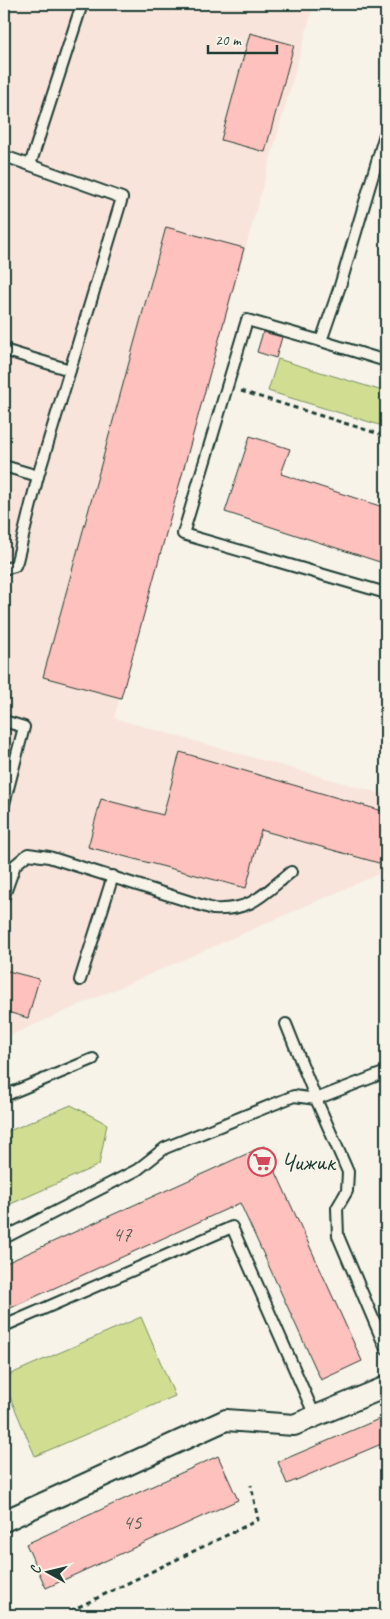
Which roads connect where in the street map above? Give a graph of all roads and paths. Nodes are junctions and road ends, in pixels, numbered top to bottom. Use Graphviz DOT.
graph roads {
  1 [pos="82,4"];
  2 [pos="386,131"];
  3 [pos="4,156"];
  4 [pos="30,165"];
  5 [pos="321,341"];
  6 [pos="4,350"];
  7 [pos="386,361"];
  8 [pos="70,370"];
  9 [pos="226,387"];
  10 [pos="386,436"];
  11 [pos="4,466"];
  12 [pos="38,476"];
  13 [pos="4,569"];
  14 [pos="386,593"];
  15 [pos="4,721"];
  16 [pos="4,804"];
  17 [pos="291,872"];
  18 [pos="113,876"];
  19 [pos="4,896"];
  20 [pos="80,980"];
  21 [pos="286,1024"];
  22 [pos="93,1058"];
  23 [pos="386,1072"];
  24 [pos="4,1096"];
  25 [pos="316,1099"];
  26 [pos="4,1238"];
  27 [pos="4,1326"];
  28 [pos="386,1349"];
  29 [pos="386,1387"];
  30 [pos="316,1416"];
  31 [pos="251,1485"];
  32 [pos="4,1519"];
  33 [pos="4,1594"];
  34 [pos="12,1615"];
  35 [pos="62,1615"];
  1 -- 4 [label="lane"];
  2 -- 5 [label="lane"];
  3 -- 4 [label="lane"];
  4 -- 8 [label="lane"];
  5 -- 7 [label="lane"];
  5 -- 9 [label="lane"];
  6 -- 8 [label="lane"];
  8 -- 12 [label="lane"];
  9 -- 10 [label="path"];
  9 -- 14 [label="lane"];
  11 -- 12 [label="lane"];
  12 -- 13 [label="lane"];
  15 -- 16 [label="lane"];
  17 -- 18 [label="lane"];
  18 -- 19 [label="lane"];
  18 -- 20 [label="lane"];
  21 -- 25 [label="lane"];
  22 -- 24 [label="lane"];
  23 -- 25 [label="lane"];
  25 -- 26 [label="lane"];
  25 -- 28 [label="lane"];
  27 -- 30 [label="lane"];
  29 -- 30 [label="street"];
  30 -- 32 [label="street"];
  31 -- 35 [label="path"];
  33 -- 34 [label="path"];
}
